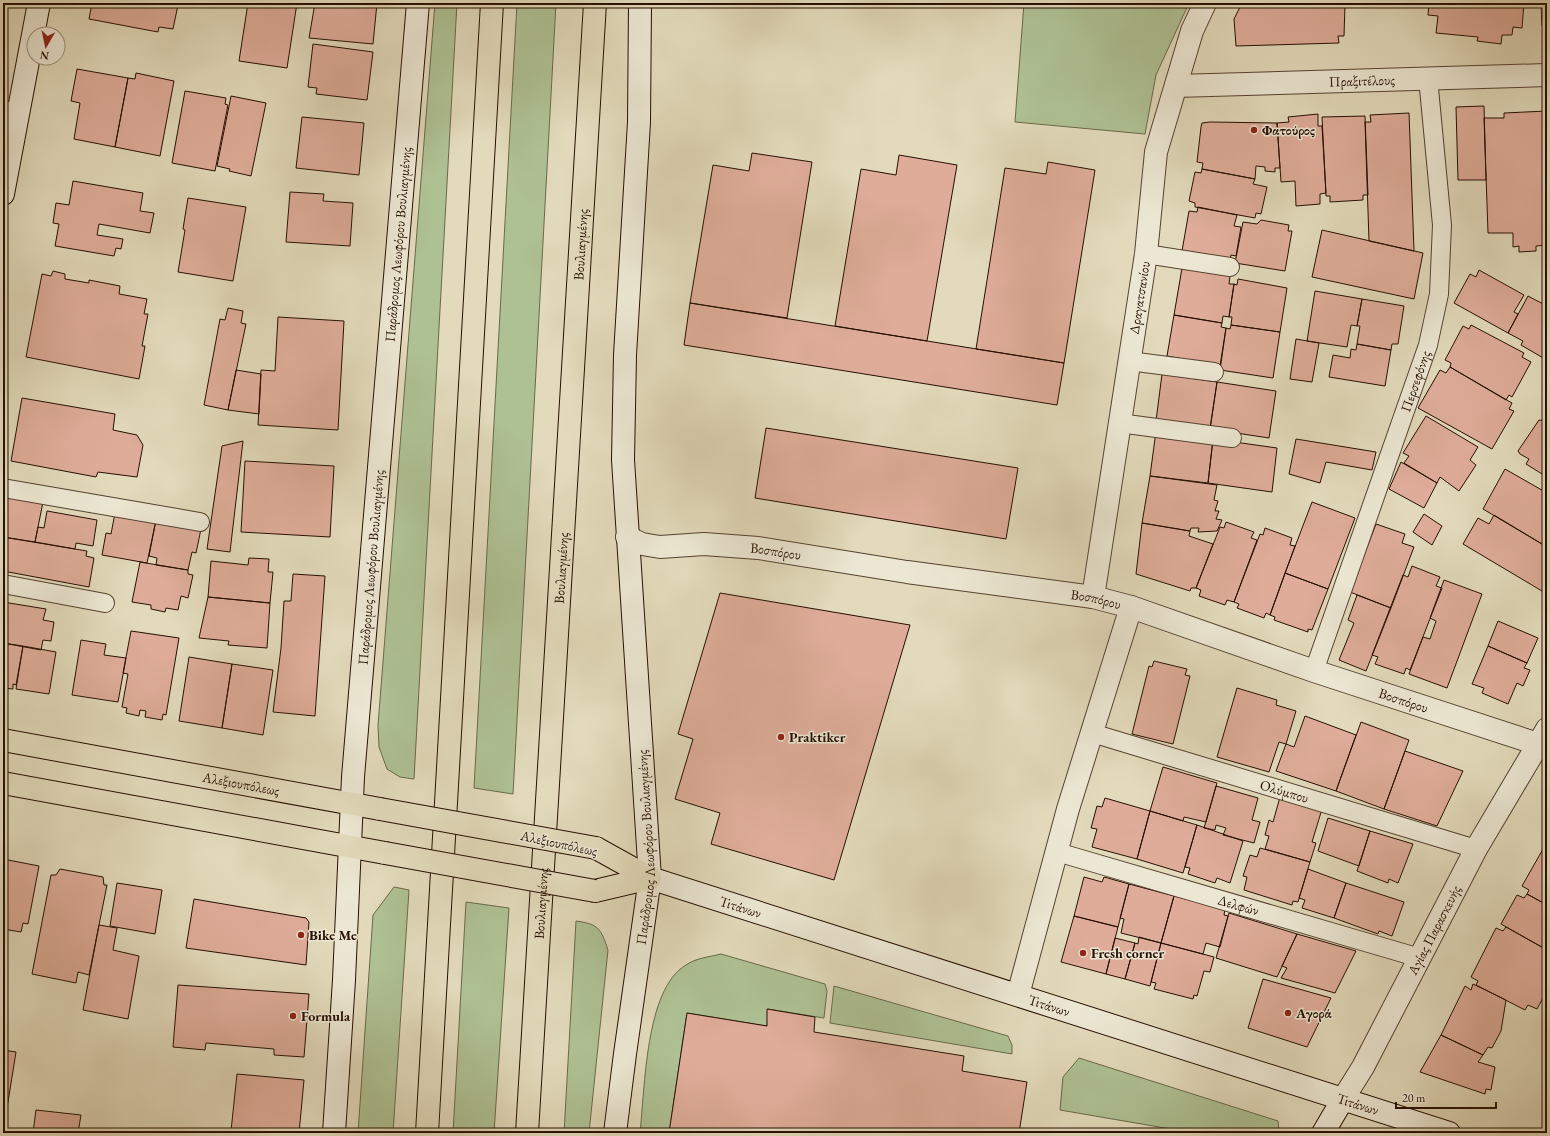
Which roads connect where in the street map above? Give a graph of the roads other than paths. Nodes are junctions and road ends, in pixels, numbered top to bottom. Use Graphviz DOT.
graph roads {
  1 [pos="39,3"];
  2 [pos="418,3"];
  3 [pos="492,3"];
  4 [pos="595,3"];
  5 [pos="640,3"];
  6 [pos="1205,3"];
  7 [pos="1547,75"];
  8 [pos="1428,78"];
  9 [pos="1176,86"];
  10 [pos="11,112"];
  11 [pos="3,194"];
  12 [pos="1146,254"];
  13 [pos="1230,267"];
  14 [pos="1129,361"];
  15 [pos="1214,372"];
  16 [pos="1119,423"];
  17 [pos="1232,438"];
  18 [pos="3,488"];
  19 [pos="200,522"];
  20 [pos="627,537"];
  21 [pos="3,584"];
  22 [pos="1093,597"];
  23 [pos="105,603"];
  24 [pos="1131,607"];
  25 [pos="1314,671"];
  26 [pos="1092,733"];
  27 [pos="3,740"];
  28 [pos="1544,740"];
  29 [pos="3,783"];
  30 [pos="352,803"];
  31 [pos="349,847"];
  32 [pos="1476,849"];
  33 [pos="1057,852"];
  34 [pos="650,878"];
  35 [pos="1420,958"];
  36 [pos="1018,995"];
  37 [pos="1343,1099"];
  38 [pos="334,1133"];
  39 [pos="427,1133"];
  40 [pos="527,1133"];
  41 [pos="615,1133"];
  42 [pos="1323,1133"];
  43 [pos="1449,1133"];
  1 -- 10 [label="main road"];
  2 -- 30 [label="main road, Παράδρομος Λεωφόρου Βουλιαγμένης"];
  3 -- 39 [label="main road"];
  4 -- 40 [label="main road, Βουλιαγμένης"];
  5 -- 20 [label="main road"];
  6 -- 9 [label="main road, Δραγατσανίου"];
  7 -- 8 [label="main road, Πραξιτέλους"];
  8 -- 9 [label="main road, Πραξιτέλους"];
  8 -- 25 [label="lane, Περσεφόνης"];
  9 -- 12 [label="main road, Δραγατσανίου"];
  10 -- 11 [label="main road"];
  12 -- 13 [label="lane"];
  12 -- 14 [label="main road, Δραγατσανίου"];
  14 -- 15 [label="lane"];
  14 -- 16 [label="main road, Δραγατσανίου"];
  16 -- 17 [label="lane"];
  16 -- 22 [label="main road, Δραγατσανίου"];
  18 -- 19 [label="lane"];
  20 -- 22 [label="main road, Βοσπόρου"];
  20 -- 34 [label="main road, Παράδρομος Λεωφόρου Βουλιαγμένης"];
  21 -- 23 [label="lane"];
  22 -- 24 [label="main road, Βοσπόρου"];
  24 -- 25 [label="main road, Βοσπόρου"];
  24 -- 26 [label="main road"];
  25 -- 28 [label="main road, Βοσπόρου"];
  26 -- 32 [label="lane, Ολύμπου"];
  26 -- 33 [label="main road"];
  27 -- 30 [label="main road, Αλεξιουπόλεως"];
  28 -- 32 [label="main road, Αγίας Παρασκευής"];
  29 -- 31 [label="main road"];
  30 -- 31 [label="main road, Παράδρομος Λεωφόρου Βουλιαγμένης"];
  30 -- 34 [label="main road, Αλεξιουπόλεως, bridge"];
  31 -- 34 [label="main road, bridge"];
  31 -- 38 [label="main road, Παράδρομος Λεωφόρου Βουλιαγμένης"];
  32 -- 35 [label="main road, Αγίας Παρασκευής"];
  33 -- 35 [label="lane, Δελφών"];
  33 -- 36 [label="main road"];
  34 -- 36 [label="main road, Τιτάνων"];
  34 -- 41 [label="main road, Παράδρομος Λεωφόρου Βουλιαγμένης"];
  35 -- 37 [label="main road, Αγίας Παρασκευής"];
  36 -- 37 [label="main road, Τιτάνων"];
  37 -- 42 [label="main road, Αγίας Παρασκευής"];
  37 -- 43 [label="main road, Τιτάνων"];
}
